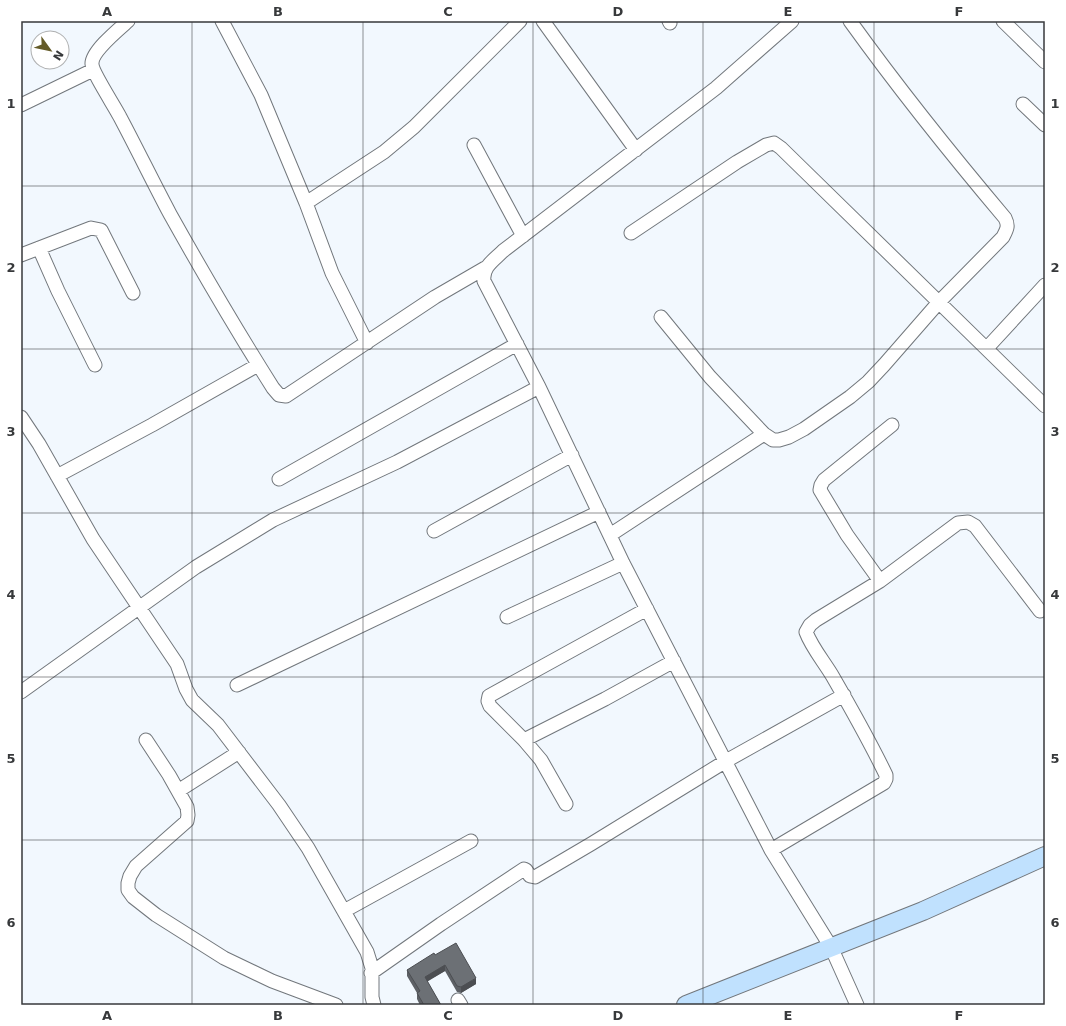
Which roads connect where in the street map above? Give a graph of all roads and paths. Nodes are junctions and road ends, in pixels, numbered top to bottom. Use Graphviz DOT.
graph roads {
  1 [pos="128,21"];
  2 [pos="222,21"];
  3 [pos="520,21"];
  4 [pos="543,21"];
  5 [pos="792,21"];
  6 [pos="850,21"];
  7 [pos="1003,21"];
  8 [pos="1045,62"];
  9 [pos="93,70"];
  10 [pos="1023,104"];
  11 [pos="21,105"];
  12 [pos="1045,124"];
  13 [pos="474,145"];
  14 [pos="636,150"];
  15 [pos="306,203"];
  16 [pos="631,233"];
  17 [pos="523,236"];
  18 [pos="39,248"];
  19 [pos="21,255"];
  20 [pos="485,268"];
  21 [pos="1045,285"];
  22 [pos="133,293"];
  23 [pos="939,302"];
  24 [pos="661,317"];
  25 [pos="366,343"];
  26 [pos="517,344"];
  27 [pos="987,348"];
  28 [pos="95,365"];
  29 [pos="258,365"];
  30 [pos="539,387"];
  31 [pos="1045,406"];
  32 [pos="21,417"];
  33 [pos="892,424"];
  34 [pos="764,434"];
  35 [pos="572,454"];
  36 [pos="56,476"];
  37 [pos="279,479"];
  38 [pos="599,512"];
  39 [pos="434,531"];
  40 [pos="610,535"];
  41 [pos="623,563"];
  42 [pos="880,581"];
  43 [pos="138,607"];
  44 [pos="647,609"];
  45 [pos="1040,611"];
  46 [pos="507,617"];
  47 [pos="674,661"];
  48 [pos="237,685"];
  49 [pos="21,692"];
  50 [pos="844,695"];
  51 [pos="146,740"];
  52 [pos="524,740"];
  53 [pos="239,752"];
  54 [pos="726,761"];
  55 [pos="178,791"];
  56 [pos="566,804"];
  57 [pos="471,841"];
  58 [pos="771,850"];
  59 [pos="1045,856"];
  60 [pos="344,911"];
  61 [pos="831,947"];
  62 [pos="371,973"];
  63 [pos="318,1002"];
  64 [pos="336,1005"];
  65 [pos="374,1005"];
  66 [pos="686,1005"];
  67 [pos="857,1005"];
  1 -- 9 [label="street"];
  2 -- 15 [label="street"];
  3 -- 15 [label="street"];
  4 -- 14 [label="street"];
  5 -- 14 [label="street"];
  6 -- 23 [label="street"];
  7 -- 8 [label="street"];
  9 -- 11 [label="street"];
  9 -- 29 [label="street"];
  10 -- 12 [label="street"];
  13 -- 17 [label="street"];
  14 -- 17 [label="street"];
  15 -- 25 [label="street"];
  16 -- 23 [label="street"];
  17 -- 20 [label="street"];
  18 -- 19 [label="street"];
  18 -- 22 [label="street"];
  18 -- 28 [label="street"];
  20 -- 25 [label="street"];
  20 -- 26 [label="street"];
  21 -- 27 [label="street"];
  23 -- 27 [label="street"];
  23 -- 34 [label="street"];
  24 -- 34 [label="street"];
  25 -- 29 [label="street"];
  26 -- 30 [label="street"];
  26 -- 37 [label="street"];
  27 -- 31 [label="street"];
  29 -- 36 [label="street"];
  30 -- 35 [label="street"];
  30 -- 43 [label="street"];
  32 -- 36 [label="street"];
  33 -- 42 [label="street"];
  34 -- 40 [label="street"];
  35 -- 38 [label="street"];
  35 -- 39 [label="street"];
  36 -- 43 [label="street"];
  38 -- 40 [label="street"];
  38 -- 48 [label="street"];
  40 -- 41 [label="street"];
  41 -- 44 [label="street"];
  41 -- 46 [label="street"];
  42 -- 45 [label="street"];
  42 -- 50 [label="street"];
  43 -- 49 [label="street"];
  43 -- 53 [label="street"];
  44 -- 47 [label="street"];
  44 -- 52 [label="street"];
  47 -- 52 [label="street"];
  47 -- 54 [label="street"];
  50 -- 54 [label="street"];
  50 -- 58 [label="street"];
  51 -- 55 [label="street"];
  52 -- 56 [label="street"];
  53 -- 55 [label="street"];
  53 -- 60 [label="street"];
  54 -- 58 [label="street"];
  54 -- 62 [label="street"];
  55 -- 63 [label="street"];
  57 -- 60 [label="street"];
  58 -- 61 [label="street"];
  59 -- 61 [label="main road"];
  60 -- 62 [label="street"];
  61 -- 66 [label="main road"];
  61 -- 67 [label="street"];
  62 -- 65 [label="street"];
  63 -- 64 [label="street"];
}
